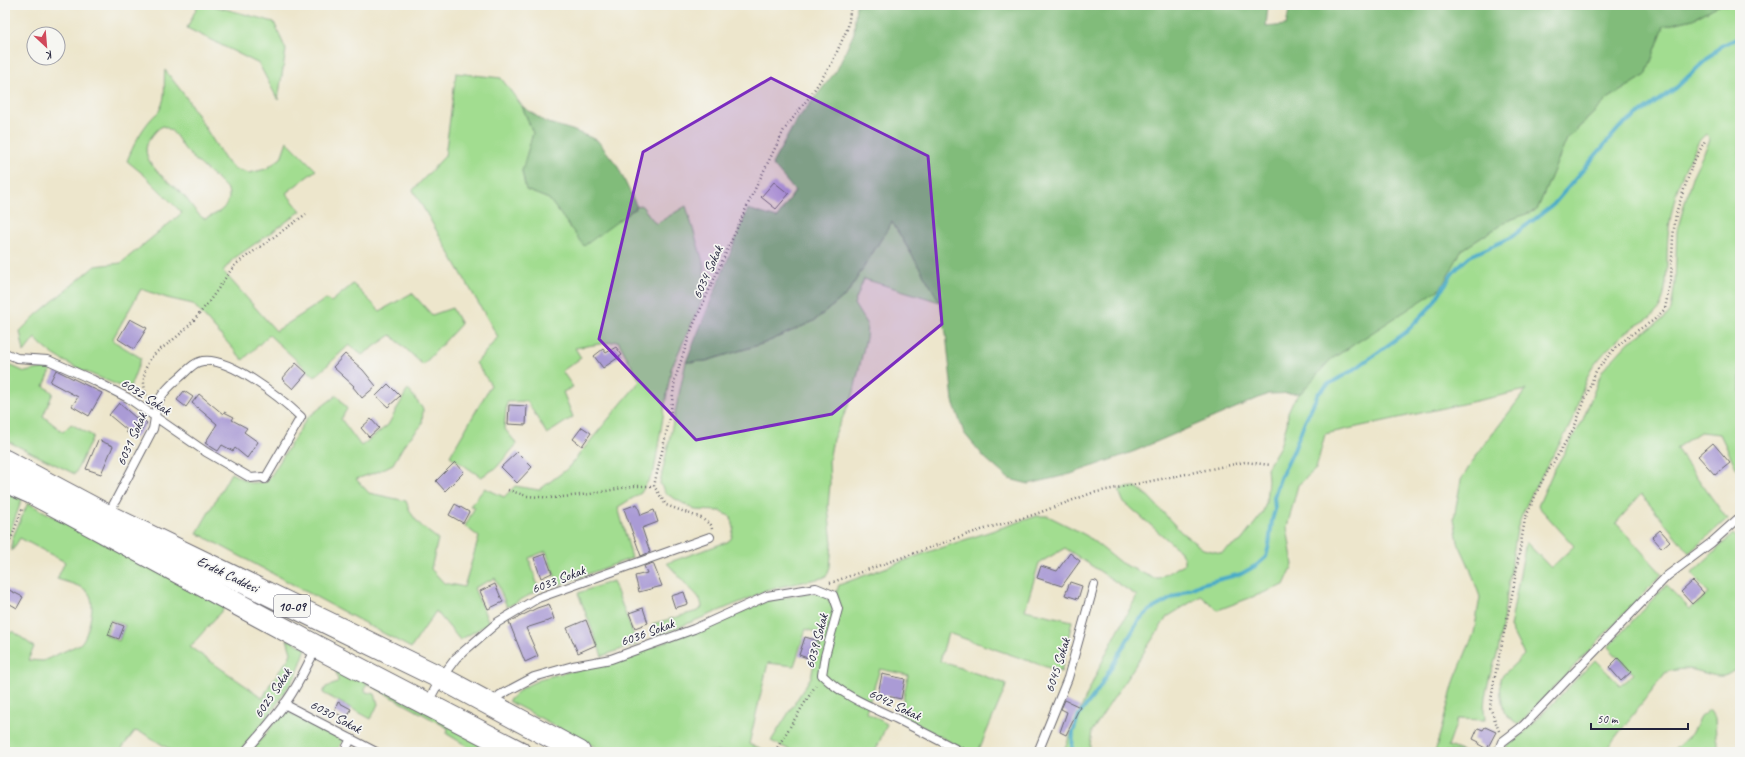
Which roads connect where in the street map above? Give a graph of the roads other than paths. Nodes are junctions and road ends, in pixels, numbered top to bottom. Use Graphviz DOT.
graph roads {
  1 [pos="5,353"];
  2 [pos="156,417"];
  3 [pos="5,462"];
  4 [pos="265,479"];
  5 [pos="5,481"];
  6 [pos="108,516"];
  7 [pos="1740,517"];
  8 [pos="710,537"];
  9 [pos="1094,585"];
  10 [pos="816,588"];
  11 [pos="317,646"];
  12 [pos="822,674"];
  13 [pos="441,678"];
  14 [pos="284,704"];
  15 [pos="427,704"];
  16 [pos="492,705"];
  17 [pos="351,739"];
  18 [pos="245,752"];
  19 [pos="344,752"];
  20 [pos="376,752"];
  21 [pos="519,752"];
  22 [pos="579,752"];
  23 [pos="961,752"];
  24 [pos="1038,752"];
  25 [pos="1498,752"];
  1 -- 2 [label="lane, 6032 Sokak"];
  2 -- 4 [label="lane, 6032 Sokak"];
  2 -- 4 [label="lane, 6031 Sokak"];
  2 -- 6 [label="lane, 6031 Sokak"];
  3 -- 6 [label="main road, Erdek Caddesi / 10-09"];
  5 -- 11 [label="main road, Erdek Caddesi / 10-09"];
  6 -- 13 [label="main road, Erdek Caddesi / 10-09"];
  7 -- 25 [label="lane"];
  8 -- 13 [label="lane, 6033 Sokak"];
  9 -- 24 [label="lane, 6045 Sokak"];
  10 -- 12 [label="lane, 6039 Sokak"];
  10 -- 16 [label="lane, 6036 Sokak"];
  11 -- 14 [label="lane, 6025 Sokak"];
  11 -- 15 [label="main road, Erdek Caddesi / 10-09"];
  12 -- 23 [label="lane, 6042 Sokak"];
  13 -- 15 [label="lane, 6033 Sokak"];
  13 -- 16 [label="main road, Erdek Caddesi / 10-09"];
  14 -- 17 [label="lane, 6030 Sokak"];
  14 -- 18 [label="lane, 6025 Sokak"];
  15 -- 21 [label="main road, Erdek Caddesi / 10-09"];
  16 -- 22 [label="main road, Erdek Caddesi / 10-09"];
  17 -- 19 [label="lane"];
  17 -- 20 [label="lane, 6030 Sokak"];
}
